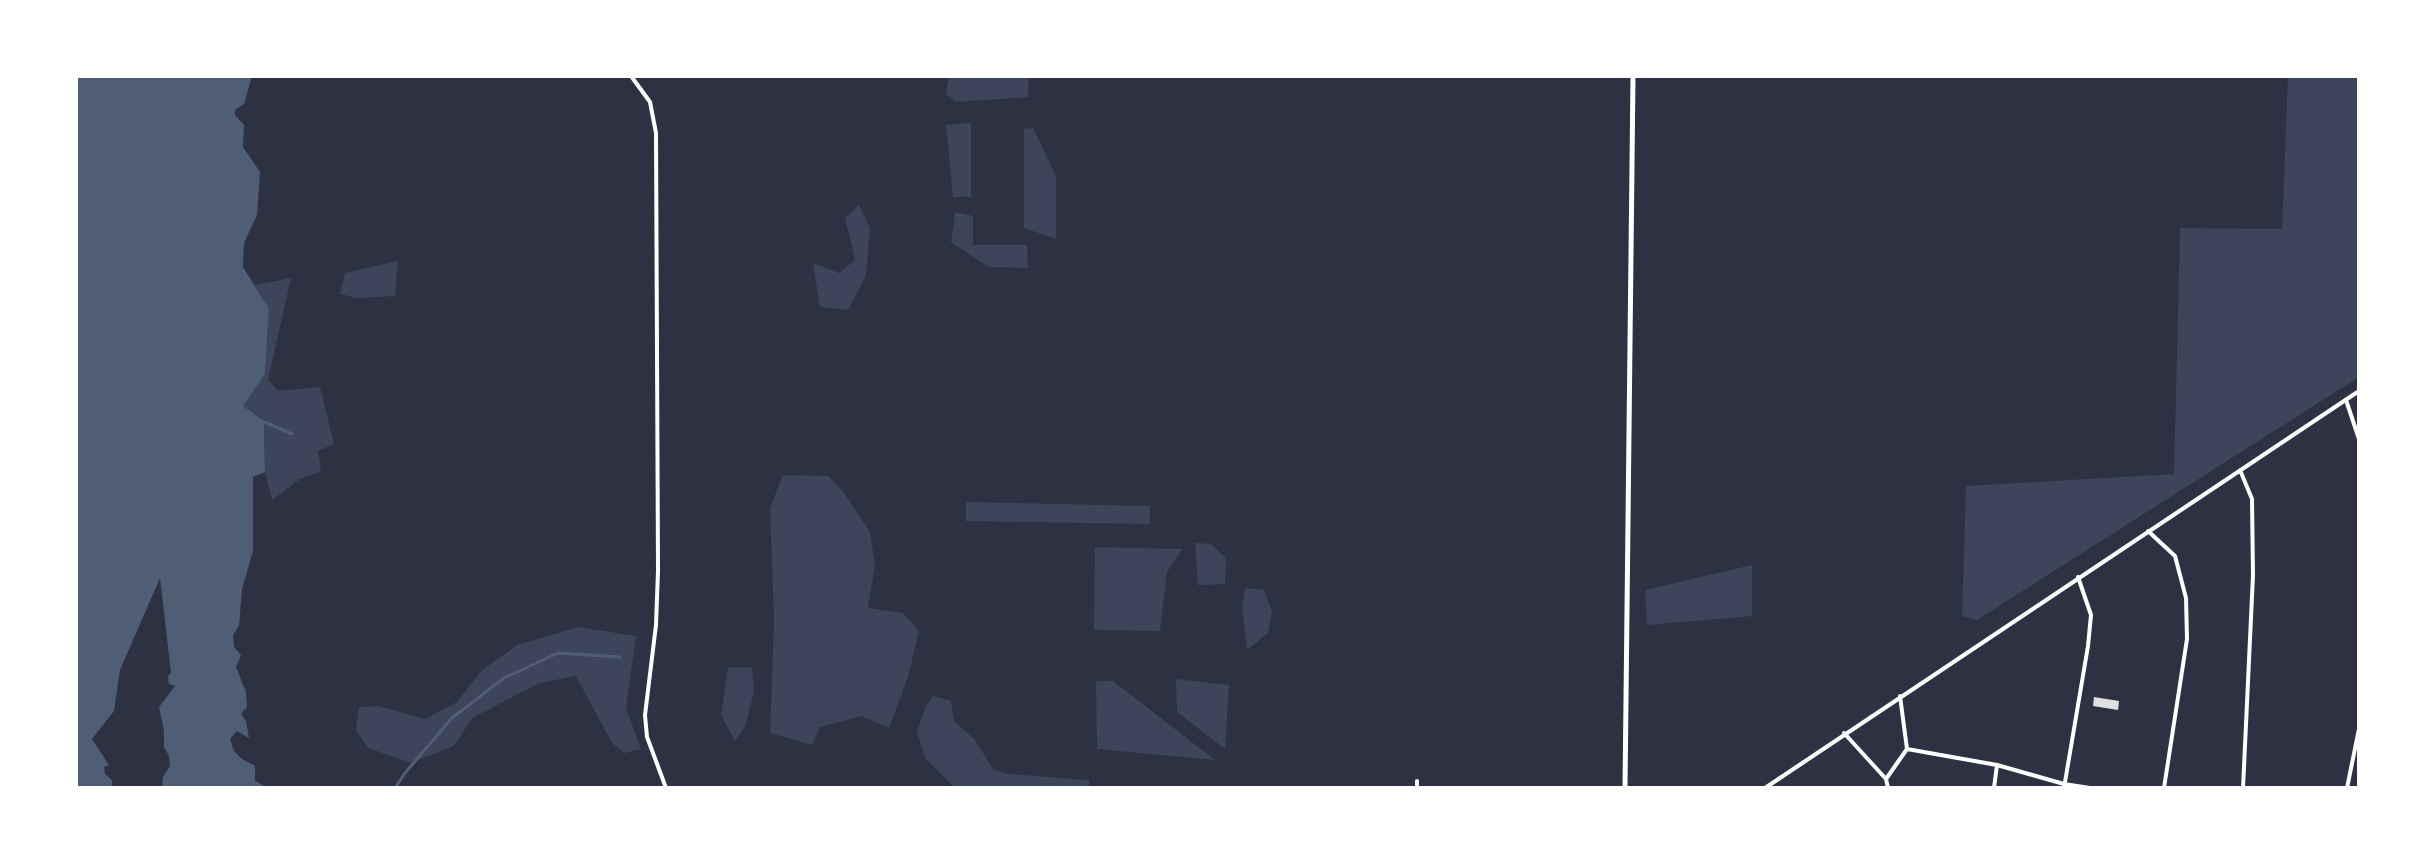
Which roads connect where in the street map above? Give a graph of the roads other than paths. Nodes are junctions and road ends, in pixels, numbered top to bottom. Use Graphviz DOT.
graph roads {
  1 [pos="631,76"];
  2 [pos="1633,76"];
  3 [pos="2359,391"];
  4 [pos="2346,399"];
  5 [pos="2359,439"];
  6 [pos="2240,470"];
  7 [pos="2148,531"];
  8 [pos="2078,577"];
  9 [pos="1900,696"];
  10 [pos="2359,729"];
  11 [pos="1844,733"];
  12 [pos="1907,749"];
  13 [pos="1997,765"];
  14 [pos="1886,779"];
  15 [pos="1417,781"];
  16 [pos="2064,786"];
  17 [pos="666,788"];
  18 [pos="1417,788"];
  19 [pos="1625,788"];
  20 [pos="1765,788"];
  21 [pos="1888,788"];
  22 [pos="1994,788"];
  23 [pos="2090,788"];
  24 [pos="2164,788"];
  25 [pos="2243,788"];
  26 [pos="2347,788"];
  1 -- 17 [label="street"];
  2 -- 19 [label="street"];
  3 -- 4 [label="street"];
  4 -- 5 [label="street"];
  4 -- 6 [label="street"];
  6 -- 7 [label="street"];
  6 -- 25 [label="street"];
  7 -- 8 [label="street"];
  7 -- 24 [label="street"];
  8 -- 9 [label="street"];
  8 -- 16 [label="street"];
  9 -- 11 [label="street"];
  9 -- 12 [label="street"];
  10 -- 26 [label="street"];
  11 -- 14 [label="street"];
  11 -- 20 [label="street"];
  12 -- 13 [label="street"];
  12 -- 14 [label="street"];
  13 -- 16 [label="street"];
  13 -- 22 [label="street"];
  14 -- 21 [label="street"];
  15 -- 18 [label="street"];
  16 -- 23 [label="street"];
}
